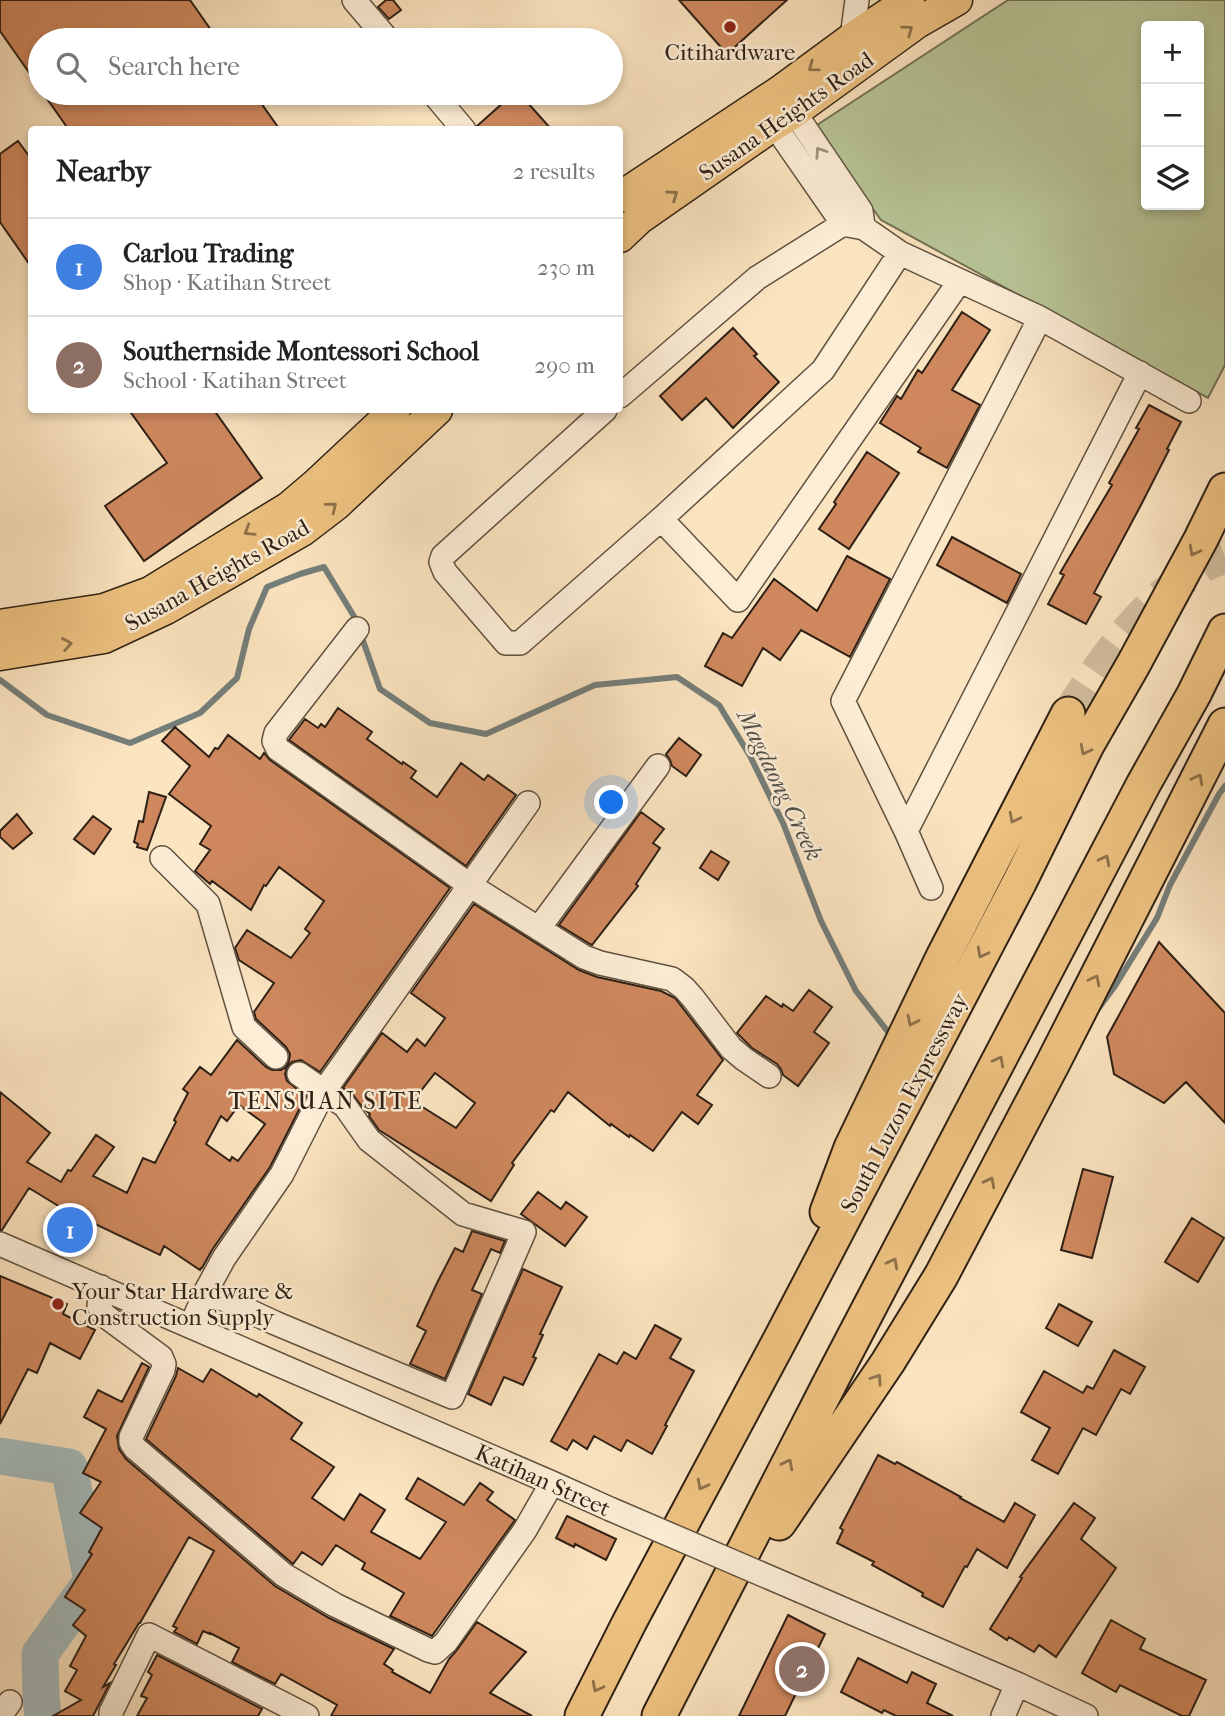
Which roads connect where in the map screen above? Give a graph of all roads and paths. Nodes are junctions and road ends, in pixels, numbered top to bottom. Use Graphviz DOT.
graph roads {
  1 [pos="354,0"];
  2 [pos="857,0"];
  3 [pos="909,0"];
  4 [pos="957,0"];
  5 [pos="378,28"];
  6 [pos="852,38"];
  7 [pos="443,105"];
  8 [pos="777,108"];
  9 [pos="461,126"];
  10 [pos="623,195"];
  11 [pos="856,221"];
  12 [pos="623,234"];
  13 [pos="900,253"];
  14 [pos="959,282"];
  15 [pos="1040,318"];
  16 [pos="1140,373"];
  17 [pos="623,393"];
  18 [pos="1189,401"];
  19 [pos="392,413"];
  20 [pos="434,413"];
  21 [pos="602,413"];
  22 [pos="1225,490"];
  23 [pos="661,519"];
  24 [pos="0,625"];
  25 [pos="357,629"];
  26 [pos="1225,631"];
  27 [pos="0,655"];
  28 [pos="1068,714"];
  29 [pos="1225,725"];
  30 [pos="658,766"];
  31 [pos="528,803"];
  32 [pos="906,831"];
  33 [pos="162,858"];
  34 [pos="471,886"];
  35 [pos="931,888"];
  36 [pos="538,928"];
  37 [pos="276,1057"];
  38 [pos="299,1074"];
  39 [pos="769,1076"];
  40 [pos="324,1091"];
  41 [pos="0,1244"];
  42 [pos="101,1287"];
  43 [pos="206,1291"];
  44 [pos="191,1326"];
  45 [pos="781,1338"];
  46 [pos="552,1483"];
  47 [pos="690,1656"];
  48 [pos="1017,1684"];
  49 [pos="111,1716"];
  50 [pos="307,1716"];
  51 [pos="582,1716"];
  52 [pos="659,1716"];
  53 [pos="1003,1716"];
  54 [pos="1086,1716"];
  1 -- 5 [label="street"];
  2 -- 6 [label="street"];
  3 -- 6 [label="main road, Susana Heights Road"];
  8 -- 4 [label="main road, Susana Heights Road, one-way"];
  6 -- 8 [label="main road, Susana Heights Road, one-way"];
  7 -- 9 [label="street"];
  8 -- 10 [label="main road, Susana Heights Road"];
  8 -- 11 [label="street"];
  12 -- 8 [label="main road, Susana Heights Road, one-way"];
  11 -- 13 [label="street"];
  11 -- 17 [label="street"];
  13 -- 14 [label="street"];
  13 -- 23 [label="street"];
  14 -- 15 [label="street"];
  14 -- 23 [label="street"];
  15 -- 16 [label="street"];
  15 -- 32 [label="street"];
  16 -- 18 [label="street"];
  16 -- 32 [label="street"];
  19 -- 24 [label="main road, Susana Heights Road, one-way"];
  27 -- 20 [label="main road, Susana Heights Road, one-way"];
  21 -- 23 [label="street"];
  22 -- 45 [label="highway, South Luzon Expressway, one-way"];
  25 -- 34 [label="street"];
  47 -- 26 [label="highway, one-way"];
  28 -- 45 [label="highway, one-way"];
  47 -- 29 [label="highway, one-way"];
  30 -- 36 [label="street"];
  31 -- 34 [label="street"];
  32 -- 35 [label="street"];
  33 -- 37 [label="street"];
  34 -- 36 [label="street"];
  34 -- 40 [label="street"];
  36 -- 39 [label="street"];
  38 -- 40 [label="street"];
  40 -- 43 [label="street"];
  40 -- 43 [label="street"];
  41 -- 42 [label="street, Katihan Street"];
  42 -- 44 [label="street, Katihan Street"];
  42 -- 46 [label="street"];
  43 -- 44 [label="street"];
  44 -- 46 [label="street, Katihan Street"];
  45 -- 51 [label="highway, South Luzon Expressway, one-way"];
  46 -- 48 [label="street, Katihan Street, bridge"];
  47 -- 52 [label="highway"];
  48 -- 53 [label="street"];
  48 -- 54 [label="street, Katihan Street"];
  49 -- 50 [label="street"];
}
